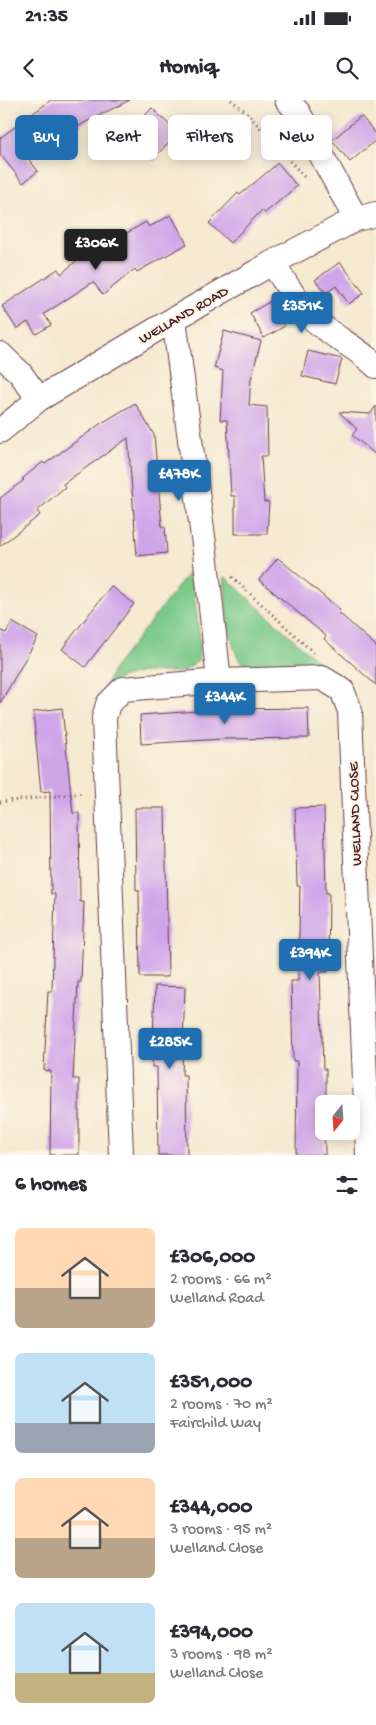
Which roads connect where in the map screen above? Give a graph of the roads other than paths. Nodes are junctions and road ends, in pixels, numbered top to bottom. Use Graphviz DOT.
graph roads {
  1 [pos="287,100"];
  2 [pos="366,217"];
  3 [pos="272,263"];
  4 [pos="174,319"];
  5 [pos="0,354"];
  6 [pos="376,366"];
  7 [pos="40,399"];
  8 [pos="0,431"];
  9 [pos="219,681"];
  10 [pos="122,1155"];
  11 [pos="368,1155"];
  1 -- 2 [label="street"];
  2 -- 3 [label="street, WELLAND ROAD"];
  3 -- 4 [label="street, WELLAND ROAD"];
  3 -- 6 [label="street"];
  4 -- 7 [label="street, WELLAND ROAD"];
  4 -- 9 [label="street"];
  5 -- 7 [label="street"];
  7 -- 8 [label="street, WELLAND ROAD"];
  9 -- 10 [label="street, WELLAND CLOSE"];
  9 -- 11 [label="street, WELLAND CLOSE"];
}
